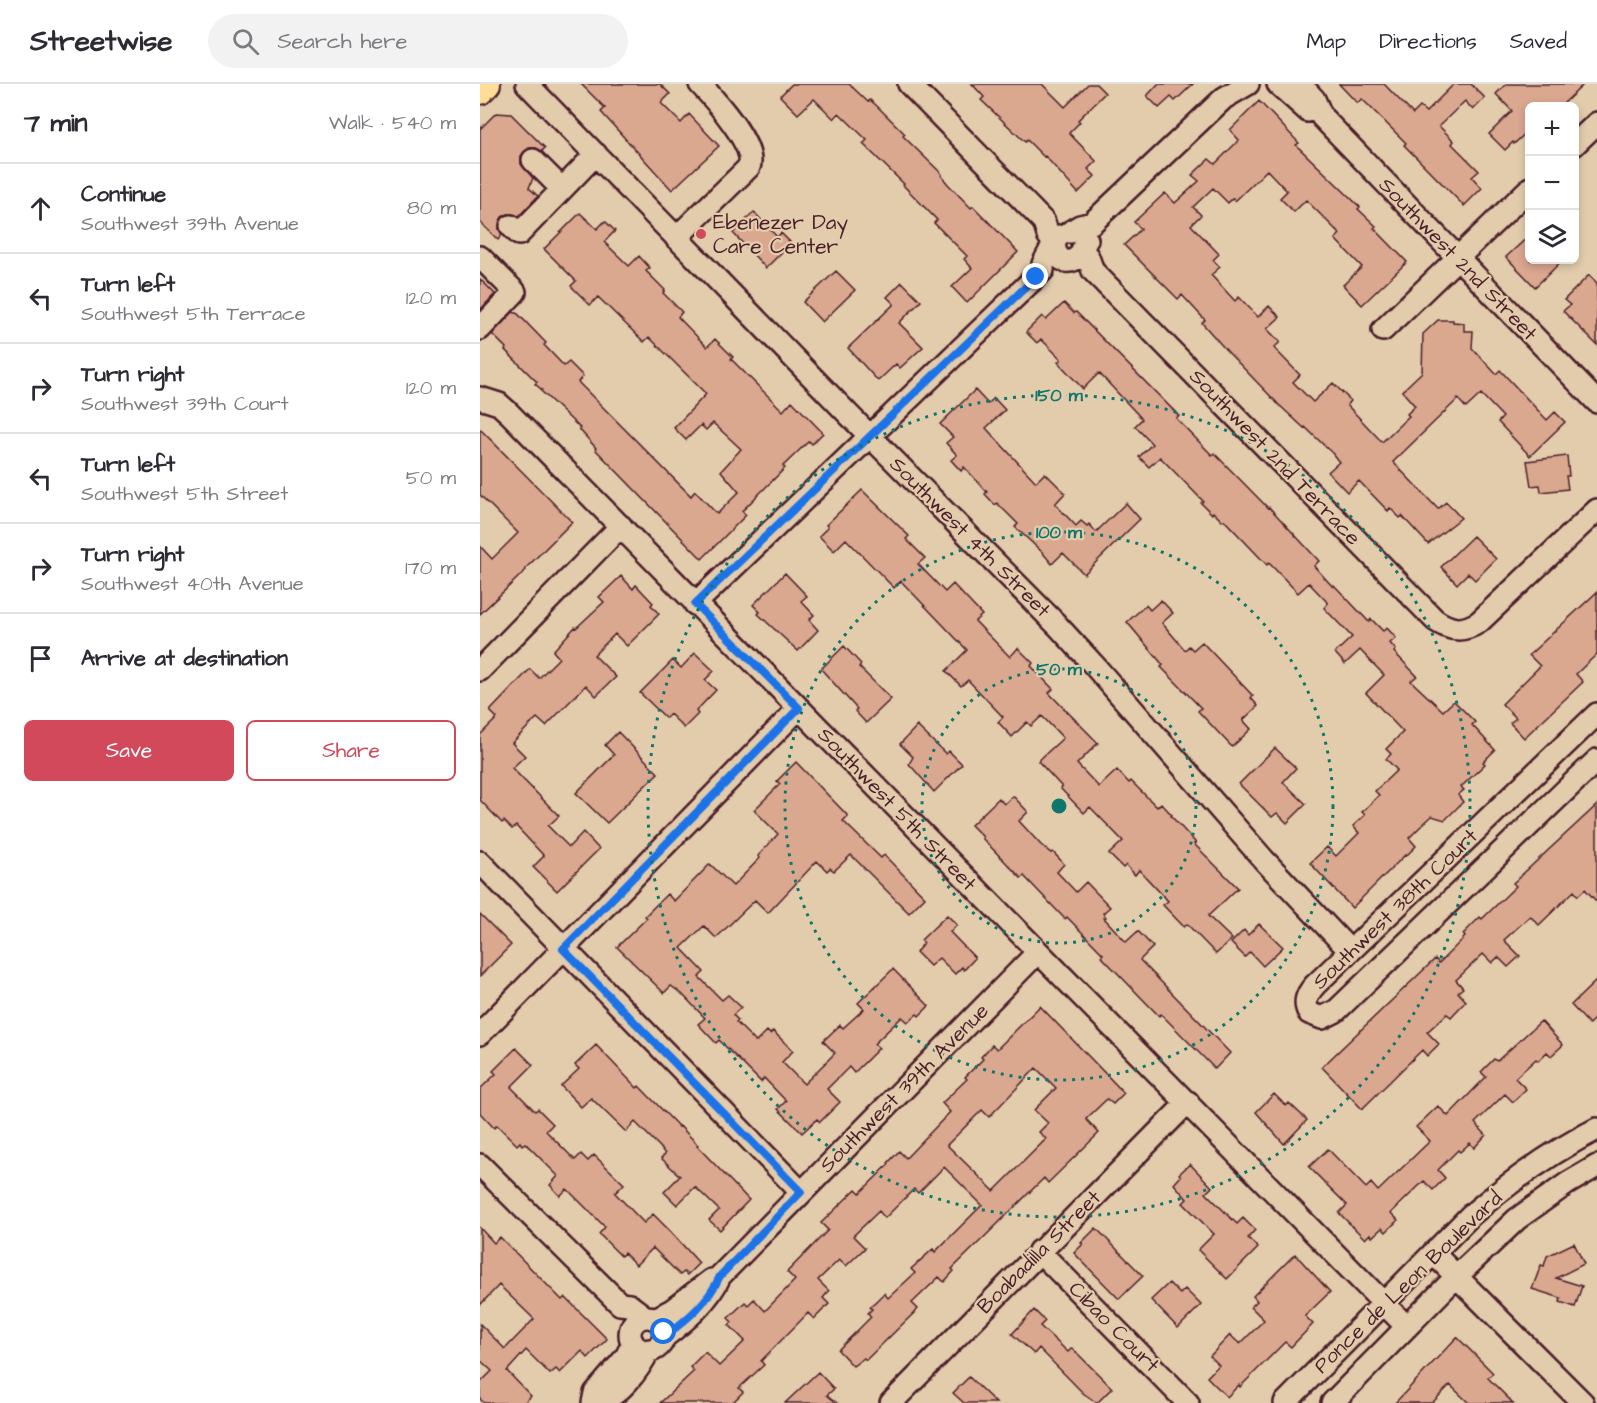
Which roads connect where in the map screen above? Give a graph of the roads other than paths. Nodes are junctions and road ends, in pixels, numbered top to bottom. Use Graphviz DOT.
graph roads {
  1 [pos="487,84"];
  2 [pos="527,84"];
  3 [pos="700,84"];
  4 [pos="909,84"];
  5 [pos="1248,84"];
  6 [pos="1278,84"];
  7 [pos="1300,84"];
  8 [pos="480,91"];
  9 [pos="1228,91"];
  10 [pos="1322,117"];
  11 [pos="1597,123"];
  12 [pos="1579,141"];
  13 [pos="596,154"];
  14 [pos="534,160"];
  15 [pos="562,189"];
  16 [pos="1525,193"];
  17 [pos="515,230"];
  18 [pos="676,238"];
  19 [pos="1068,246"];
  20 [pos="480,257"];
  21 [pos="1457,257"];
  22 [pos="480,329"];
  23 [pos="1383,330"];
  24 [pos="480,398"];
  25 [pos="1596,402"];
  26 [pos="871,437"];
  27 [pos="1597,510"];
  28 [pos="621,526"];
  29 [pos="695,604"];
  30 [pos="480,670"];
  31 [pos="799,708"];
  32 [pos="1597,714"];
  33 [pos="1597,759"];
  34 [pos="480,862"];
  35 [pos="563,949"];
  36 [pos="1350,951"];
  37 [pos="1038,952"];
  38 [pos="480,1034"];
  39 [pos="1188,1102"];
  40 [pos="1597,1130"];
  41 [pos="480,1165"];
  42 [pos="1597,1166"];
  43 [pos="801,1192"];
  44 [pos="1039,1251"];
  45 [pos="1433,1253"];
  46 [pos="1457,1276"];
  47 [pos="1384,1304"];
  48 [pos="1407,1327"];
  49 [pos="646,1333"];
  50 [pos="595,1403"];
  51 [pos="892,1403"];
  52 [pos="1188,1403"];
  53 [pos="1285,1403"];
  54 [pos="1332,1403"];
  55 [pos="1583,1403"];
  1 -- 8 [label="main road"];
  2 -- 13 [label="street, Southwest 4th Street"];
  3 -- 18 [label="street"];
  4 -- 19 [label="street, Southwest 2nd Terrace"];
  5 -- 9 [label="street"];
  6 -- 10 [label="street, Southwest 2nd Street"];
  7 -- 10 [label="street, Southwest 2nd Street"];
  9 -- 19 [label="street"];
  10 -- 21 [label="street, Southwest 2nd Street"];
  11 -- 12 [label="street"];
  13 -- 15 [label="street"];
  13 -- 18 [label="street, Southwest 4th Street"];
  14 -- 15 [label="street"];
  15 -- 17 [label="street"];
  16 -- 21 [label="street"];
  18 -- 26 [label="street, Southwest 4th Street"];
  19 -- 26 [label="street"];
  19 -- 27 [label="street, Southwest 2nd Terrace"];
  20 -- 22 [label="street"];
  21 -- 23 [label="street"];
  21 -- 25 [label="street, Southwest 2nd Street"];
  24 -- 28 [label="street, Southwest 5th Street"];
  26 -- 29 [label="street"];
  26 -- 36 [label="street, Southwest 4th Street"];
  28 -- 29 [label="street, Southwest 5th Street"];
  28 -- 30 [label="street"];
  29 -- 31 [label="street, Southwest 5th Street"];
  31 -- 35 [label="street"];
  31 -- 37 [label="street, Southwest 5th Street"];
  32 -- 36 [label="street, Southwest 38th Court"];
  33 -- 36 [label="street, Southwest 38th Court"];
  34 -- 35 [label="street"];
  35 -- 38 [label="street"];
  35 -- 43 [label="street"];
  37 -- 39 [label="street, Southwest 5th Street"];
  37 -- 43 [label="street, Southwest 39th Avenue"];
  39 -- 44 [label="street, Boabadilla Street"];
  39 -- 47 [label="street"];
  40 -- 45 [label="street, Ponce de Leon Boulevard"];
  41 -- 49 [label="street"];
  42 -- 46 [label="street, Ponce de Leon Boulevard"];
  43 -- 49 [label="street, Southwest 39th Avenue"];
  44 -- 51 [label="street, Boabadilla Street"];
  44 -- 52 [label="street, Cibao Court"];
  45 -- 46 [label="street"];
  45 -- 47 [label="street, Ponce de Leon Boulevard"];
  46 -- 48 [label="street, Ponce de Leon Boulevard"];
  46 -- 55 [label="street"];
  47 -- 48 [label="street"];
  47 -- 53 [label="street, Ponce de Leon Boulevard"];
  48 -- 54 [label="street, Ponce de Leon Boulevard"];
  49 -- 50 [label="street, Southwest 39th Avenue"];
}
